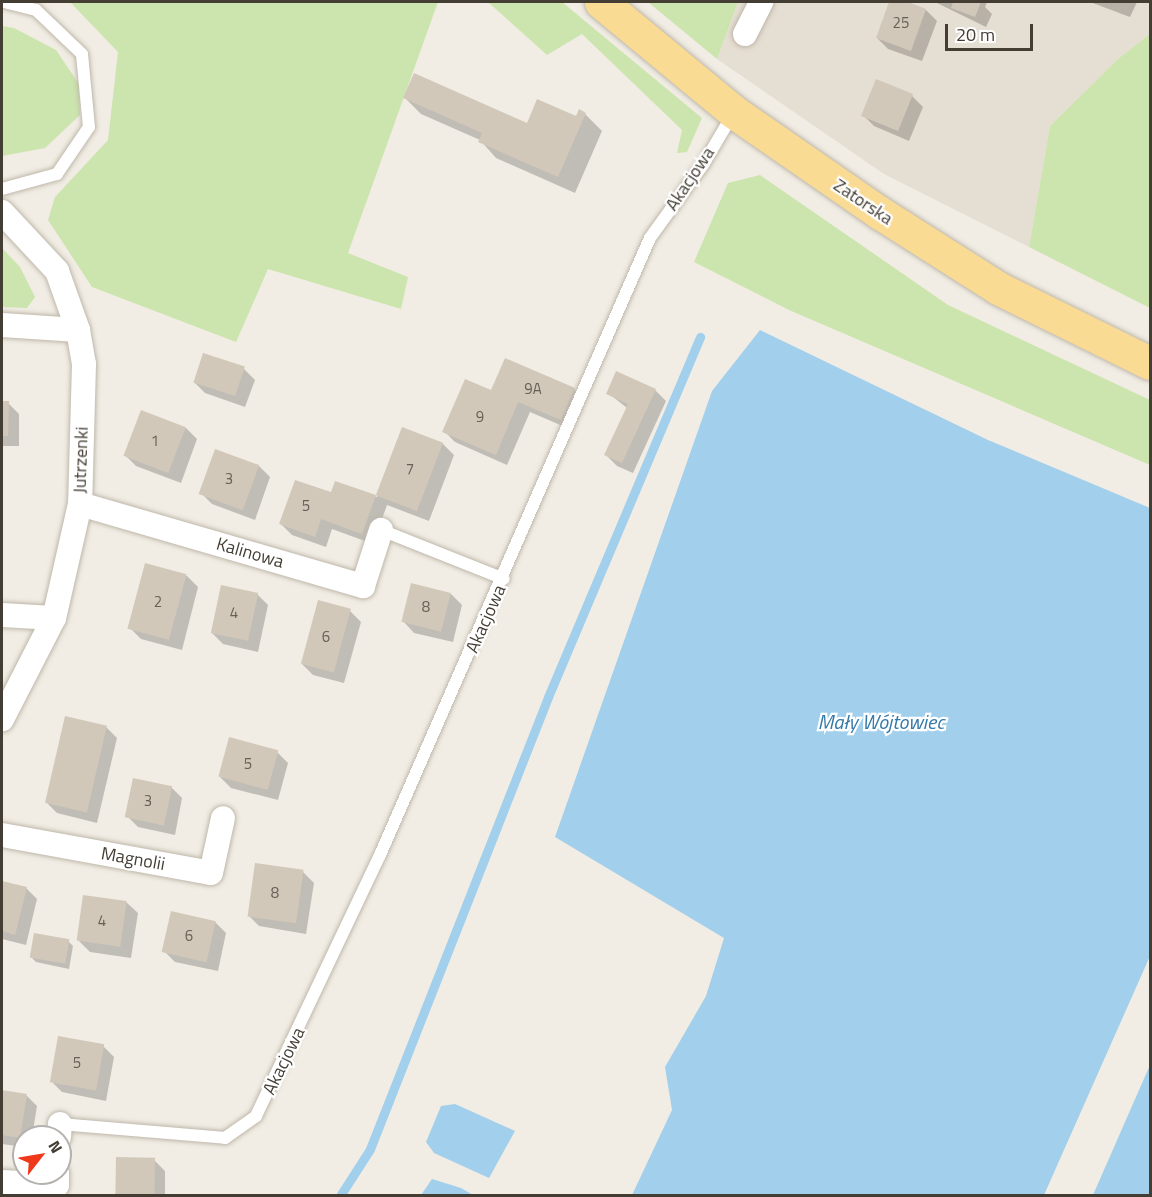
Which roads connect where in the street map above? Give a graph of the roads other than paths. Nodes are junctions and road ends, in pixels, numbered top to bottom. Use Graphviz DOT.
graph roads {
  1 [pos="4,2"];
  2 [pos="601,2"];
  3 [pos="761,2"];
  4 [pos="745,34"];
  5 [pos="734,112"];
  6 [pos="2,189"];
  7 [pos="2,212"];
  8 [pos="2,325"];
  9 [pos="78,330"];
  10 [pos="1150,363"];
  11 [pos="80,504"];
  12 [pos="381,530"];
  13 [pos="504,579"];
  14 [pos="2,615"];
  15 [pos="54,618"];
  16 [pos="2,719"];
  17 [pos="223,818"];
  18 [pos="2,836"];
  19 [pos="72,1132"];
  1 -- 6 [label="lane"];
  2 -- 5 [label="main road, Zatorska"];
  3 -- 4 [label="street"];
  5 -- 10 [label="main road, Zatorska"];
  5 -- 13 [label="lane, Akacjowa"];
  7 -- 9 [label="street, Jutrzenki"];
  8 -- 9 [label="street"];
  9 -- 11 [label="street, Jutrzenki"];
  11 -- 12 [label="street, Kalinowa"];
  11 -- 15 [label="street, Jutrzenki"];
  12 -- 13 [label="lane"];
  13 -- 19 [label="lane, Akacjowa"];
  14 -- 15 [label="street"];
  15 -- 16 [label="street, Jutrzenki"];
  17 -- 18 [label="street, Magnolii"];
}
